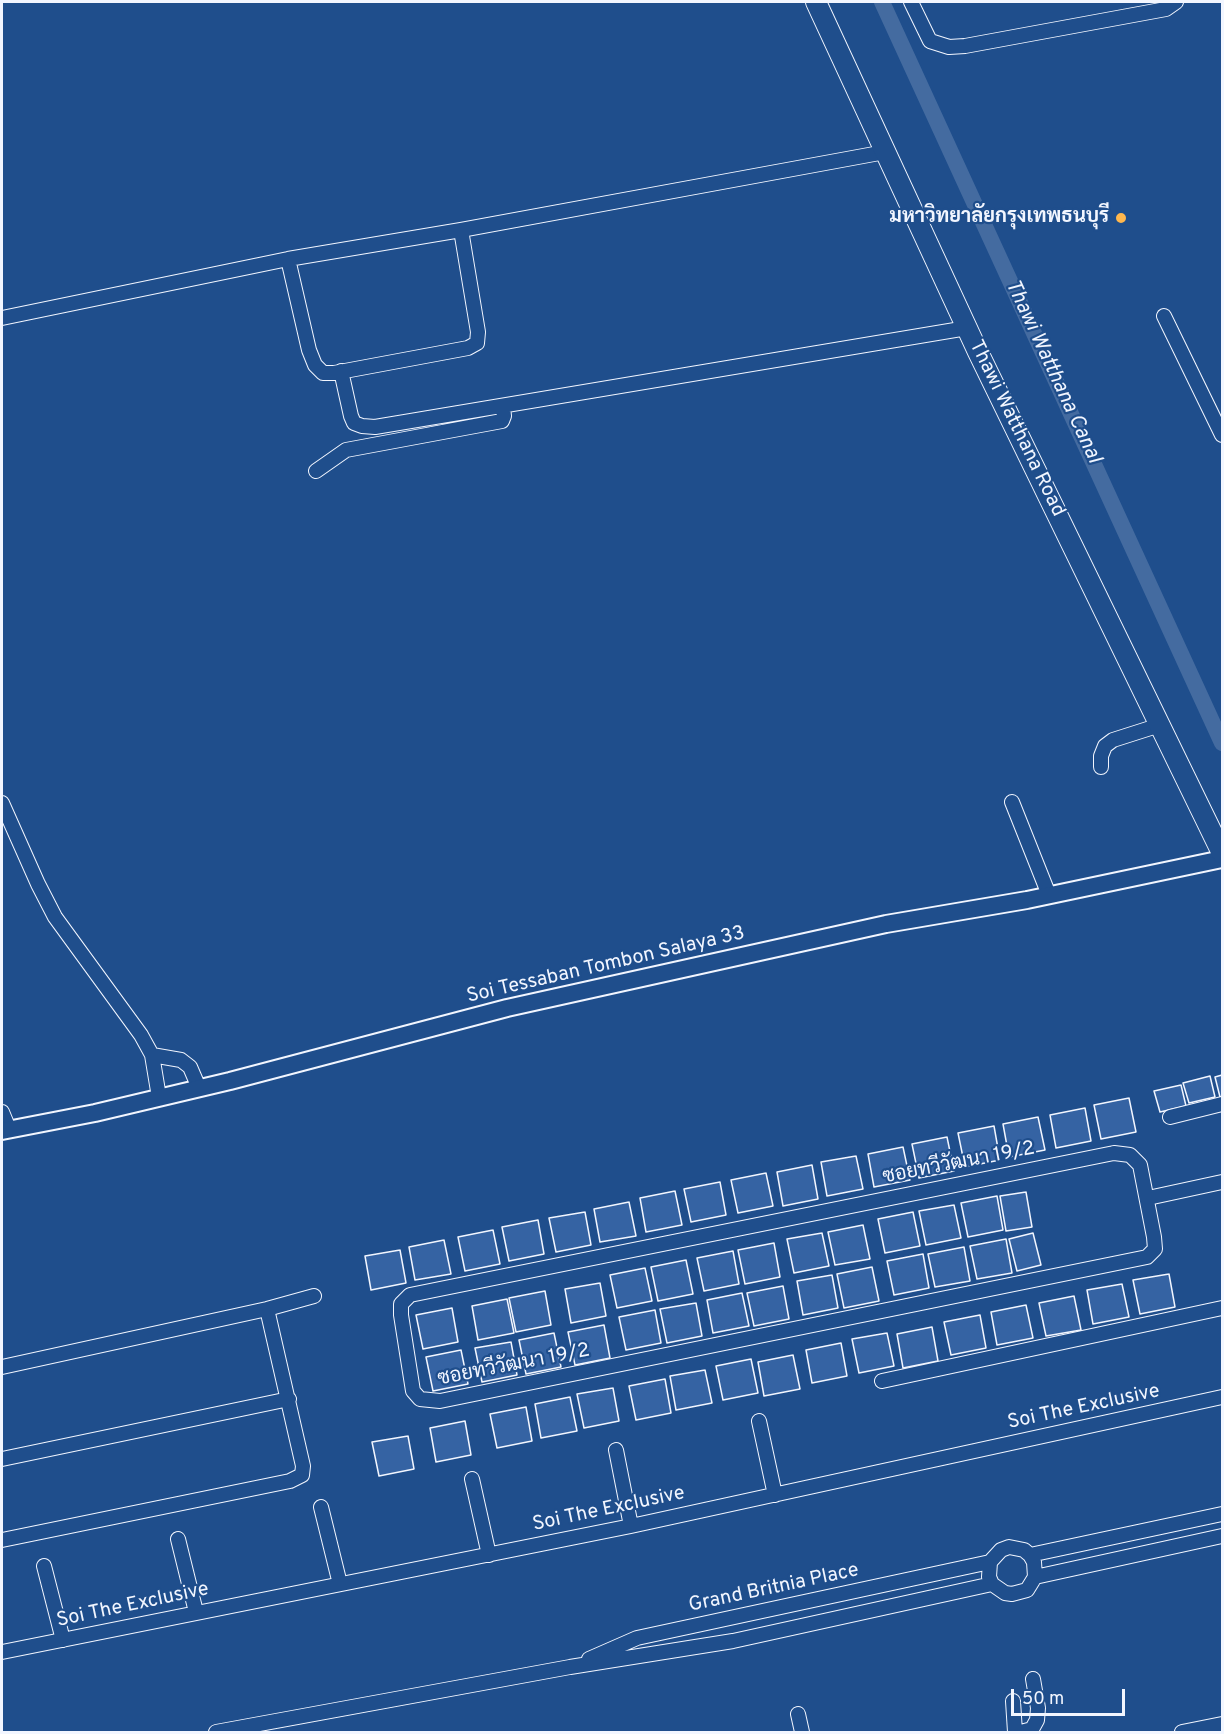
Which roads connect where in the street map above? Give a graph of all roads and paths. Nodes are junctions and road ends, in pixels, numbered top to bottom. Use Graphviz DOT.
graph roads {
  1 [pos="816,2"];
  2 [pos="911,2"];
  3 [pos="1176,2"];
  4 [pos="885,152"];
  5 [pos="461,230"];
  6 [pos="288,259"];
  7 [pos="1164,316"];
  8 [pos="2,318"];
  9 [pos="967,328"];
  10 [pos="341,371"];
  11 [pos="503,406"];
  12 [pos="1222,435"];
  13 [pos="316,471"];
  14 [pos="1160,725"];
  15 [pos="1101,767"];
  16 [pos="2,802"];
  17 [pos="1012,802"];
  18 [pos="1222,853"];
  19 [pos="1222,859"];
  20 [pos="1049,895"];
  21 [pos="152,1055"];
  22 [pos="199,1088"];
  23 [pos="159,1097"];
  24 [pos="1222,1104"];
  25 [pos="2,1112"];
  26 [pos="1170,1117"];
  27 [pos="5,1130"];
  28 [pos="1222,1182"];
  29 [pos="1148,1198"];
  30 [pos="314,1296"];
  31 [pos="1222,1308"];
  32 [pos="267,1309"];
  33 [pos="2,1367"];
  34 [pos="882,1381"];
  35 [pos="1222,1397"];
  36 [pos="288,1399"];
  37 [pos="759,1421"];
  38 [pos="616,1450"];
  39 [pos="2,1459"];
  40 [pos="472,1479"];
  41 [pos="775,1495"];
  42 [pos="321,1507"];
  43 [pos="1222,1514"];
  44 [pos="631,1527"];
  45 [pos="1222,1536"];
  46 [pos="178,1539"];
  47 [pos="2,1540"];
  48 [pos="489,1555"];
  49 [pos="1030,1555"];
  50 [pos="990,1562"];
  51 [pos="44,1566"];
  52 [pos="1035,1577"];
  53 [pos="340,1584"];
  54 [pos="992,1584"];
  55 [pos="196,1612"];
  56 [pos="63,1640"];
  57 [pos="2,1652"];
  58 [pos="570,1667"];
  59 [pos="1033,1679"];
  60 [pos="1013,1701"];
  61 [pos="798,1714"];
  62 [pos="1222,1724"];
  63 [pos="216,1732"];
  64 [pos="802,1732"];
  65 [pos="1016,1732"];
  66 [pos="1021,1732"];
  67 [pos="1182,1732"];
  1 -- 4 [label="main road, Thawi Watthana Road"];
  2 -- 3 [label="street"];
  4 -- 5 [label="street"];
  4 -- 9 [label="main road, Thawi Watthana Road"];
  5 -- 6 [label="street"];
  5 -- 10 [label="street"];
  6 -- 8 [label="street"];
  6 -- 10 [label="street"];
  7 -- 12 [label="street"];
  9 -- 11 [label="street"];
  9 -- 14 [label="main road, Thawi Watthana Road"];
  10 -- 11 [label="street"];
  11 -- 13 [label="street"];
  14 -- 15 [label="street"];
  14 -- 18 [label="main road, Thawi Watthana Road"];
  16 -- 21 [label="street"];
  17 -- 20 [label="street"];
  19 -- 20 [label="street, Soi Tessaban Tombon Salaya 33"];
  20 -- 22 [label="street, Soi Tessaban Tombon Salaya 33"];
  21 -- 22 [label="street"];
  21 -- 23 [label="street"];
  22 -- 23 [label="street, Soi Tessaban Tombon Salaya 33"];
  23 -- 27 [label="street, Soi Tessaban Tombon Salaya 33"];
  24 -- 26 [label="street"];
  25 -- 27 [label="street"];
  28 -- 29 [label="street"];
  29 -- 29 [label="street, ซอยทวีวัฒนา 19/2"];
  30 -- 32 [label="street"];
  31 -- 34 [label="street"];
  32 -- 33 [label="street"];
  32 -- 36 [label="street"];
  35 -- 41 [label="street, Soi The Exclusive"];
  36 -- 39 [label="street"];
  36 -- 47 [label="street"];
  37 -- 41 [label="street"];
  38 -- 44 [label="street"];
  40 -- 48 [label="street"];
  41 -- 44 [label="street, Soi The Exclusive"];
  42 -- 53 [label="street"];
  43 -- 49 [label="street, Grand Britnia Place"];
  44 -- 48 [label="street, Soi The Exclusive"];
  45 -- 52 [label="street, Grand Britnia Place"];
  46 -- 55 [label="street"];
  48 -- 53 [label="street, Soi The Exclusive"];
  49 -- 50 [label="street, Grand Britnia Place"];
  49 -- 52 [label="street"];
  50 -- 54 [label="street"];
  50 -- 58 [label="street, Grand Britnia Place"];
  51 -- 56 [label="street"];
  52 -- 54 [label="street, Grand Britnia Place"];
  53 -- 55 [label="street, Soi The Exclusive"];
  54 -- 58 [label="street, Grand Britnia Place"];
  55 -- 56 [label="street, Soi The Exclusive"];
  56 -- 57 [label="street, Soi The Exclusive"];
  58 -- 63 [label="street, Grand Britnia Place"];
  59 -- 66 [label="street"];
  60 -- 65 [label="street"];
  61 -- 64 [label="street"];
  62 -- 67 [label="street"];
}
